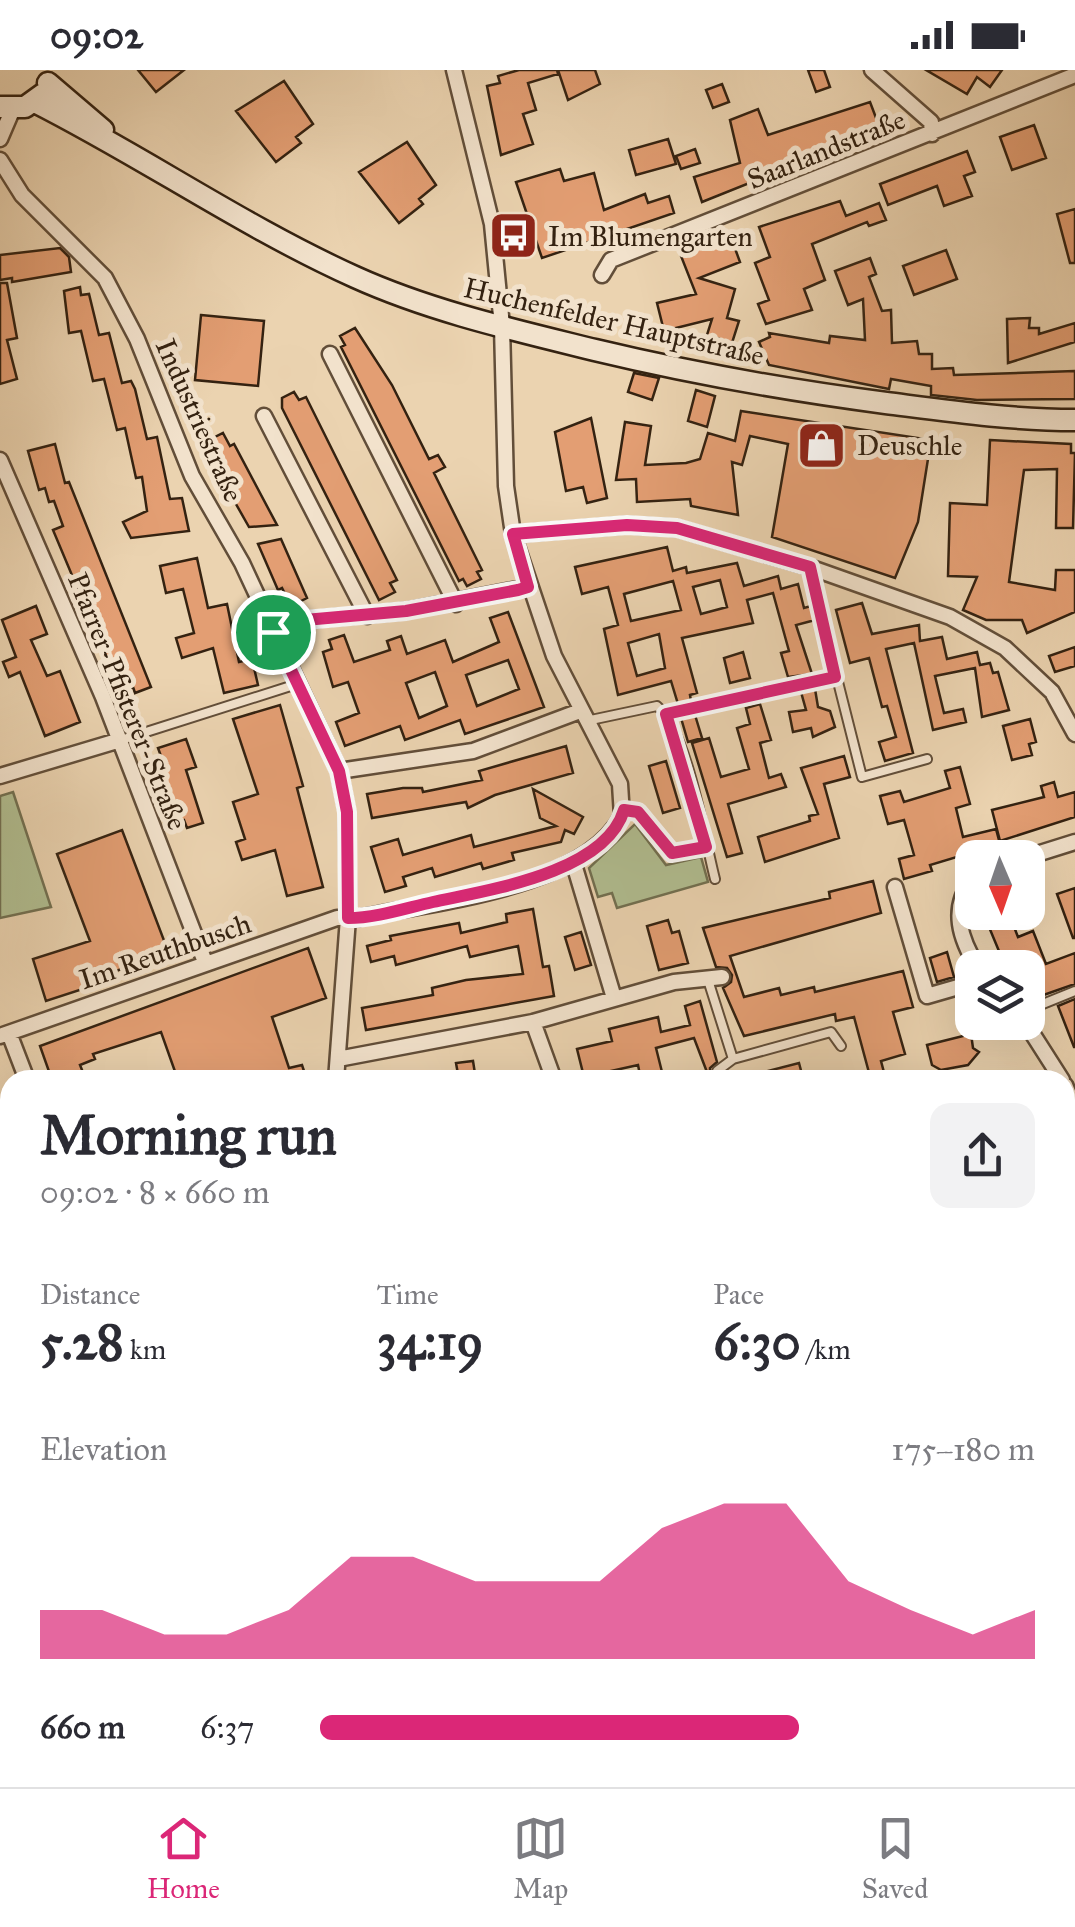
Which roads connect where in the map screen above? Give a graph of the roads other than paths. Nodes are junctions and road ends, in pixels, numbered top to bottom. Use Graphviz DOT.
graph roads {
  1 [pos="454,70"];
  2 [pos="872,70"];
  3 [pos="1075,75"];
  4 [pos="49,76"];
  5 [pos="35,102"];
  6 [pos="6,109"];
  7 [pos="932,134"];
  8 [pos="0,139"];
  9 [pos="119,145"];
  10 [pos="0,160"];
  11 [pos="602,275"];
  12 [pos="502,326"];
  13 [pos="330,354"];
  14 [pos="264,416"];
  15 [pos="1075,420"];
  16 [pos="0,460"];
  17 [pos="513,534"];
  18 [pos="810,567"];
  19 [pos="528,587"];
  20 [pos="456,604"];
  21 [pos="367,616"];
  22 [pos="273,632"];
  23 [pos="835,677"];
  24 [pos="297,684"];
  25 [pos="666,714"];
  26 [pos="583,716"];
  27 [pos="1075,734"];
  28 [pos="116,741"];
  29 [pos="927,759"];
  30 [pos="339,771"];
  31 [pos="0,776"];
  32 [pos="624,810"];
  33 [pos="1075,842"];
  34 [pos="706,847"];
  35 [pos="1045,851"];
  36 [pos="572,862"];
  37 [pos="715,878"];
  38 [pos="895,888"];
  39 [pos="348,918"];
  40 [pos="205,962"];
  41 [pos="715,979"];
  42 [pos="955,988"];
  43 [pos="1075,991"];
  44 [pos="614,998"];
  45 [pos="1045,1003"];
  46 [pos="533,1022"];
  47 [pos="5,1034"];
  48 [pos="1036,1040"];
  49 [pos="841,1046"];
  50 [pos="338,1059"];
  51 [pos="734,1059"];
  52 [pos="21,1070"];
  53 [pos="337,1070"];
  54 [pos="550,1070"];
  55 [pos="718,1070"];
  56 [pos="1055,1070"];
  1 -- 12 [label="street"];
  2 -- 7 [label="street"];
  3 -- 7 [label="street, Saarlandstraße"];
  4 -- 5 [label="main road"];
  4 -- 9 [label="main road, Huchenfelder Hauptstraße"];
  5 -- 6 [label="main road"];
  5 -- 9 [label="main road, Huchenfelder Hauptstraße"];
  6 -- 8 [label="street"];
  7 -- 11 [label="street, Saarlandstraße"];
  9 -- 12 [label="main road, Huchenfelder Hauptstraße"];
  10 -- 22 [label="street, Industriestraße"];
  12 -- 15 [label="main road, Huchenfelder Hauptstraße"];
  12 -- 17 [label="street"];
  13 -- 20 [label="street"];
  14 -- 21 [label="street"];
  16 -- 28 [label="street, Pfarrer-Pfisterer-Straße"];
  17 -- 18 [label="street"];
  17 -- 19 [label="street"];
  18 -- 23 [label="lane"];
  18 -- 27 [label="street"];
  19 -- 20 [label="street"];
  19 -- 26 [label="street"];
  20 -- 21 [label="street"];
  21 -- 22 [label="street"];
  22 -- 24 [label="street, Industriestraße"];
  23 -- 25 [label="lane"];
  23 -- 29 [label="lane"];
  24 -- 28 [label="lane"];
  24 -- 30 [label="street, Industriestraße"];
  25 -- 26 [label="lane"];
  25 -- 34 [label="lane"];
  26 -- 30 [label="street"];
  26 -- 32 [label="street"];
  28 -- 31 [label="street"];
  28 -- 40 [label="street, Pfarrer-Pfisterer-Straße"];
  30 -- 39 [label="street, Industriestraße"];
  32 -- 34 [label="lane"];
  32 -- 36 [label="street, Im Reuthbusch"];
  33 -- 35 [label="street"];
  34 -- 37 [label="lane"];
  36 -- 39 [label="street, Im Reuthbusch"];
  36 -- 44 [label="street"];
  38 -- 42 [label="street"];
  39 -- 40 [label="street, Im Reuthbusch"];
  39 -- 50 [label="street, Industriestraße"];
  40 -- 47 [label="street, Im Reuthbusch"];
  41 -- 44 [label="street"];
  41 -- 51 [label="lane"];
  43 -- 45 [label="lane"];
  44 -- 46 [label="street"];
  46 -- 50 [label="street"];
  46 -- 54 [label="street"];
  47 -- 52 [label="street"];
  48 -- 56 [label="street"];
  49 -- 51 [label="lane"];
  50 -- 53 [label="street, Industriestraße"];
  51 -- 55 [label="lane"];
}
